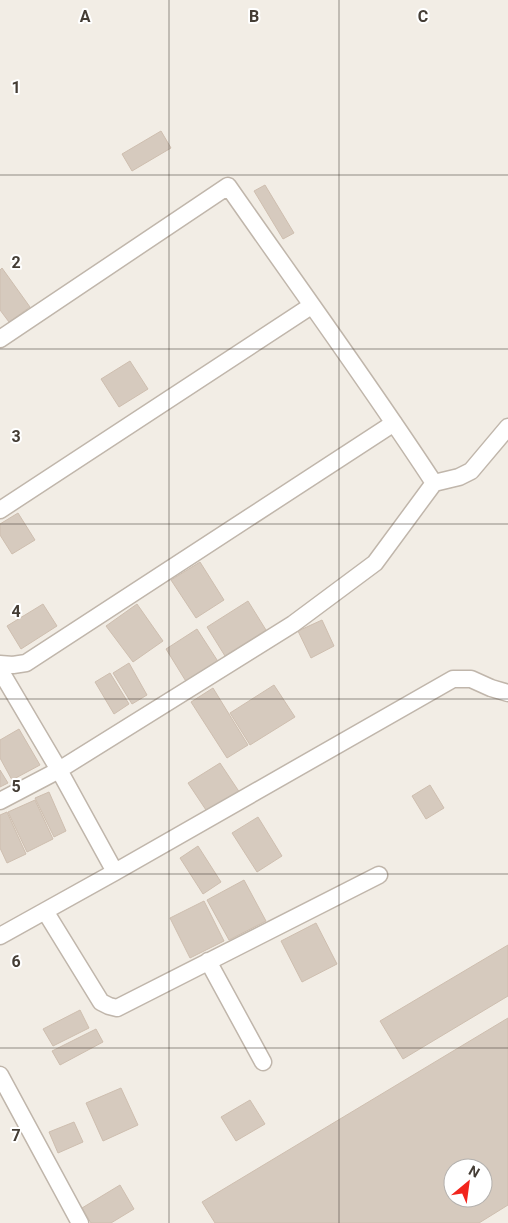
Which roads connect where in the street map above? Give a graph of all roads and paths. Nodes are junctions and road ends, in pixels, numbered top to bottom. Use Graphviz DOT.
graph roads {
  1 [pos="311,306"];
  2 [pos="0,339"];
  3 [pos="394,422"];
  4 [pos="508,427"];
  5 [pos="434,483"];
  6 [pos="0,510"];
  7 [pos="0,664"];
  8 [pos="0,670"];
  9 [pos="508,693"];
  10 [pos="58,770"];
  11 [pos="0,801"];
  12 [pos="115,872"];
  13 [pos="379,875"];
  14 [pos="45,911"];
  15 [pos="0,936"];
  16 [pos="208,962"];
  17 [pos="263,1062"];
  18 [pos="0,1075"];
  19 [pos="80,1223"];
  1 -- 2 [label="street"];
  1 -- 3 [label="street"];
  1 -- 6 [label="street"];
  3 -- 5 [label="street"];
  3 -- 7 [label="street"];
  4 -- 5 [label="street"];
  5 -- 10 [label="street"];
  8 -- 10 [label="street"];
  9 -- 12 [label="street"];
  10 -- 11 [label="street"];
  10 -- 12 [label="street"];
  12 -- 14 [label="street"];
  13 -- 16 [label="street"];
  14 -- 15 [label="street"];
  14 -- 16 [label="street"];
  16 -- 17 [label="street"];
  18 -- 19 [label="street"];
}
